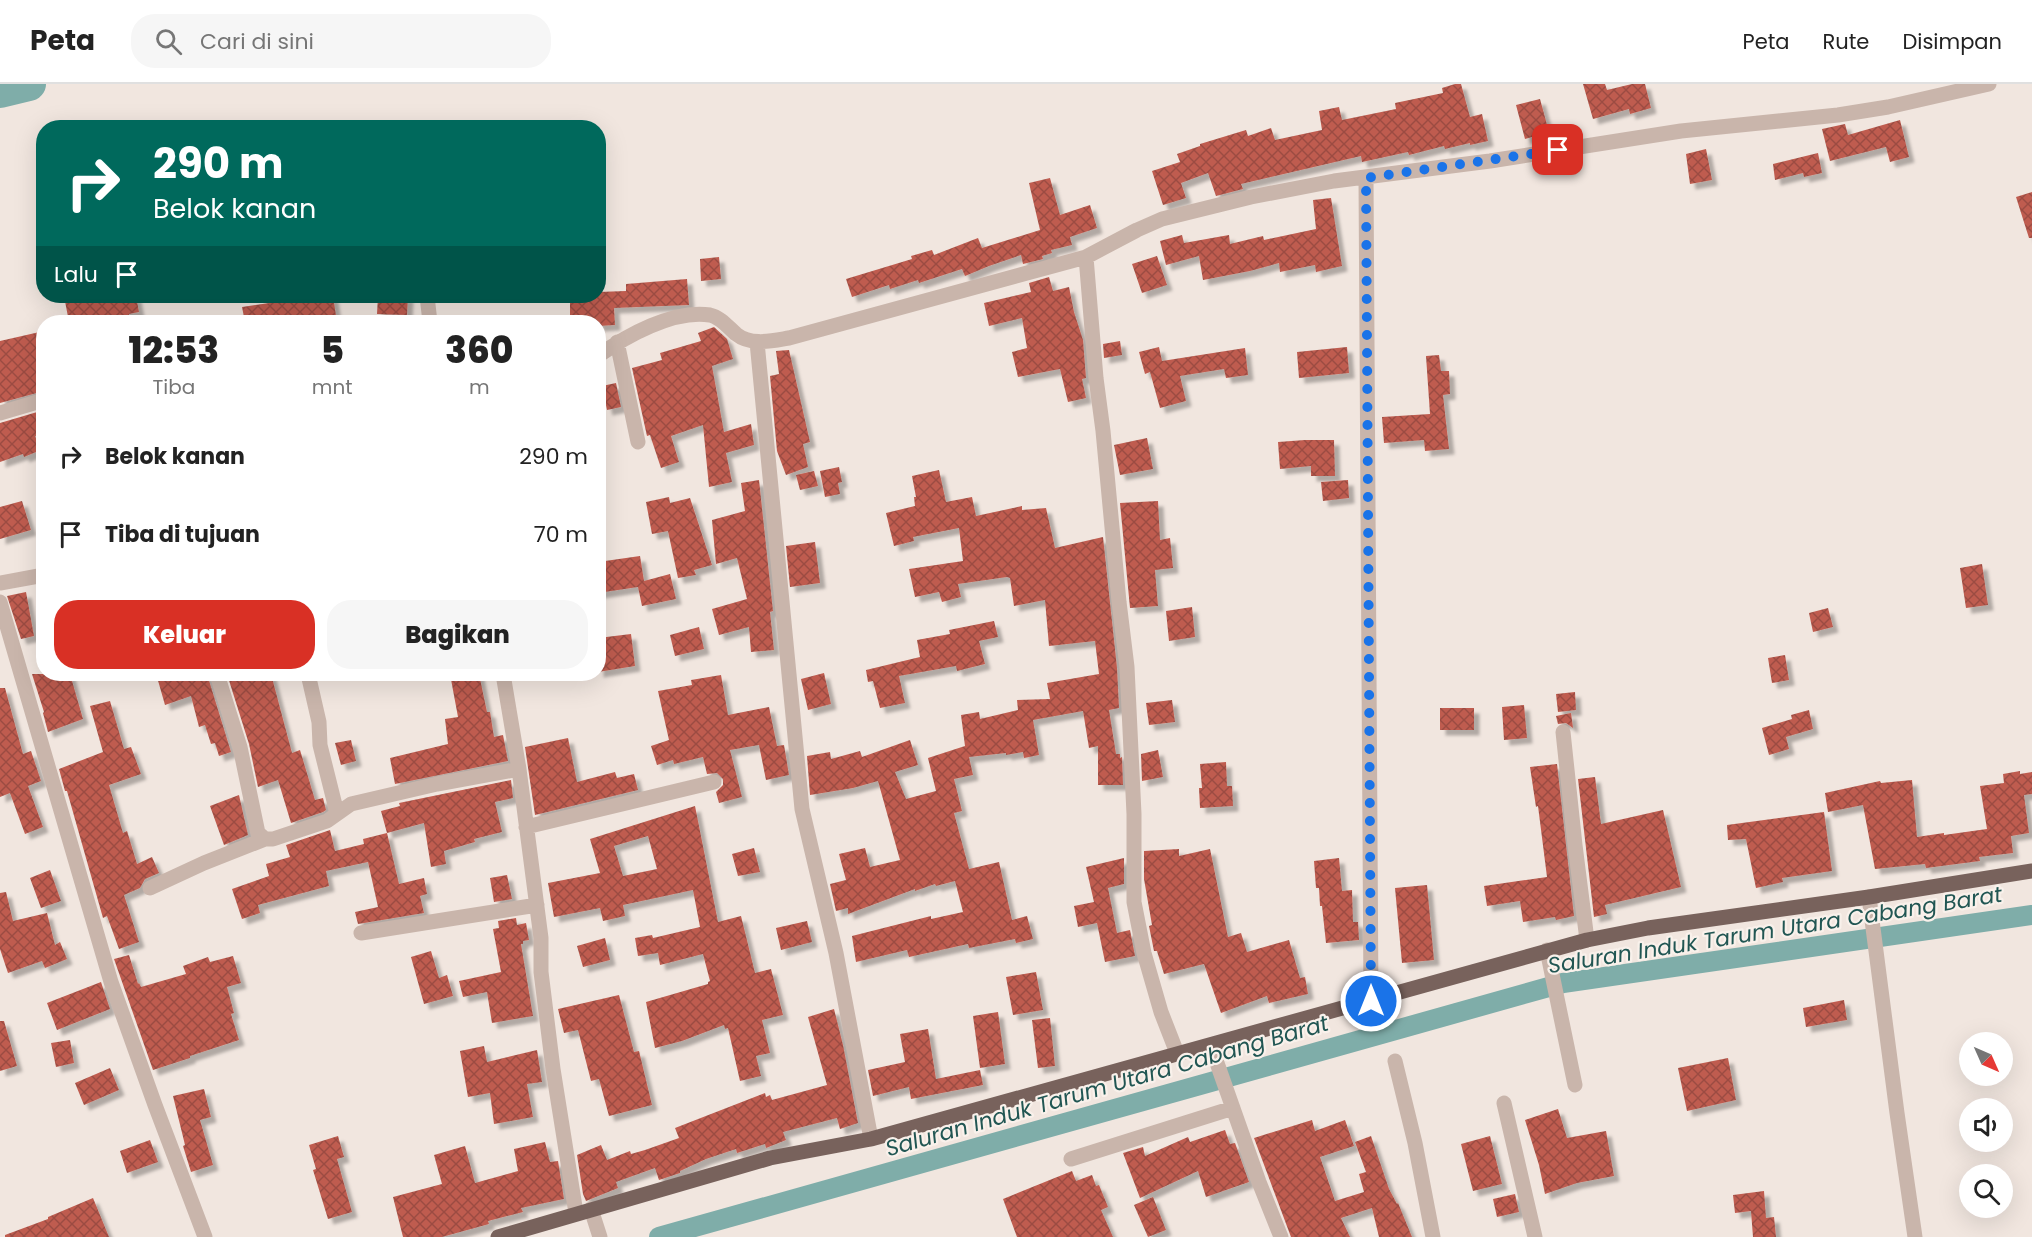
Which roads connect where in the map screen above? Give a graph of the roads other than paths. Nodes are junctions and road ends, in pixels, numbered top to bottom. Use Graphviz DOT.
graph roads {
  1 [pos="1989,84"];
  2 [pos="1366,178"];
  3 [pos="1086,257"];
  4 [pos="617,342"];
  5 [pos="757,342"];
  6 [pos="606,350"];
  7 [pos="36,402"];
  8 [pos="0,412"];
  9 [pos="638,442"];
  10 [pos="36,576"];
  11 [pos="0,583"];
  12 [pos="0,602"];
  13 [pos="219,681"];
  14 [pos="310,681"];
  15 [pos="503,681"];
  16 [pos="1563,732"];
  17 [pos="519,769"];
  18 [pos="714,782"];
  19 [pos="337,813"];
  20 [pos="526,827"];
  21 [pos="266,839"];
  22 [pos="2032,871"];
  23 [pos="150,888"];
  24 [pos="537,905"];
  25 [pos="1870,905"];
  26 [pos="361,933"];
  27 [pos="1587,940"];
  28 [pos="1547,950"];
  29 [pos="1371,1001"];
  30 [pos="1211,1046"];
  31 [pos="1177,1053"];
  32 [pos="1395,1061"];
  33 [pos="1575,1085"];
  34 [pos="1504,1103"];
  35 [pos="1231,1104"];
  36 [pos="871,1138"];
  37 [pos="1071,1159"];
  38 [pos="591,1209"];
  39 [pos="576,1214"];
  40 [pos="598,1232"];
  41 [pos="205,1237"];
  42 [pos="498,1237"];
  43 [pos="1281,1237"];
  44 [pos="1433,1237"];
  45 [pos="1535,1237"];
  46 [pos="1916,1237"];
  1 -- 2 [label="street"];
  2 -- 3 [label="street"];
  2 -- 29 [label="street"];
  3 -- 5 [label="street"];
  3 -- 31 [label="street"];
  4 -- 5 [label="street"];
  4 -- 6 [label="street"];
  4 -- 9 [label="street"];
  5 -- 36 [label="street"];
  7 -- 8 [label="street"];
  10 -- 11 [label="street"];
  12 -- 41 [label="street"];
  13 -- 21 [label="street"];
  14 -- 19 [label="street"];
  15 -- 17 [label="street"];
  16 -- 27 [label="street"];
  17 -- 19 [label="street"];
  17 -- 20 [label="street"];
  18 -- 20 [label="street"];
  19 -- 21 [label="street"];
  20 -- 24 [label="street"];
  21 -- 23 [label="street"];
  22 -- 25 [label="main road"];
  24 -- 26 [label="street"];
  24 -- 39 [label="street"];
  25 -- 27 [label="main road"];
  25 -- 46 [label="street"];
  27 -- 28 [label="main road"];
  28 -- 29 [label="main road"];
  28 -- 33 [label="street"];
  29 -- 30 [label="main road"];
  30 -- 31 [label="main road"];
  30 -- 35 [label="street"];
  31 -- 36 [label="main road"];
  32 -- 44 [label="street"];
  34 -- 45 [label="street"];
  35 -- 37 [label="street"];
  35 -- 43 [label="street"];
  36 -- 38 [label="main road"];
  38 -- 39 [label="main road"];
  38 -- 40 [label="street"];
  39 -- 42 [label="main road"];
}
